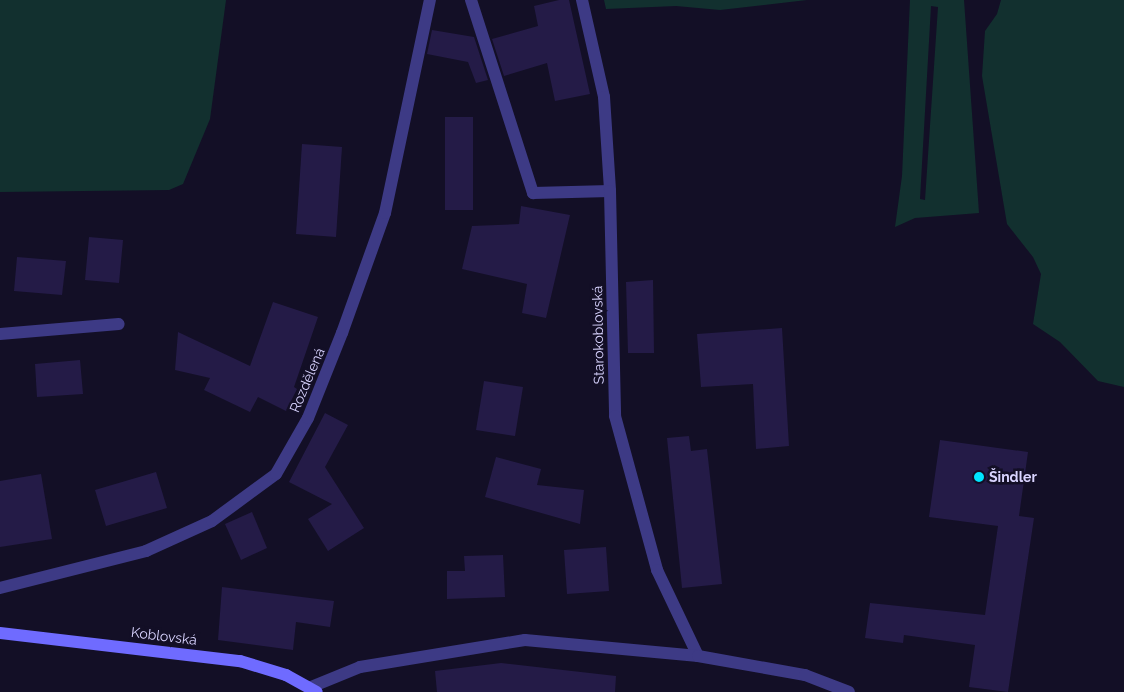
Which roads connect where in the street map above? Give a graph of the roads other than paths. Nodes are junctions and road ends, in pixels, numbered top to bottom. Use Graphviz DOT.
graph roads {
  1 [pos="430,0"];
  2 [pos="471,0"];
  3 [pos="582,0"];
  4 [pos="610,191"];
  5 [pos="119,324"];
  6 [pos="0,334"];
  7 [pos="0,588"];
  8 [pos="0,633"];
  9 [pos="698,656"];
  10 [pos="314,690"];
  11 [pos="849,692"];
  1 -- 7 [label="street, Rozdělená"];
  2 -- 4 [label="street"];
  3 -- 4 [label="street, Starokoblovská"];
  4 -- 9 [label="street, Starokoblovská"];
  5 -- 6 [label="street"];
  8 -- 10 [label="street, Koblovská"];
  9 -- 10 [label="street"];
  9 -- 11 [label="street"];
}
